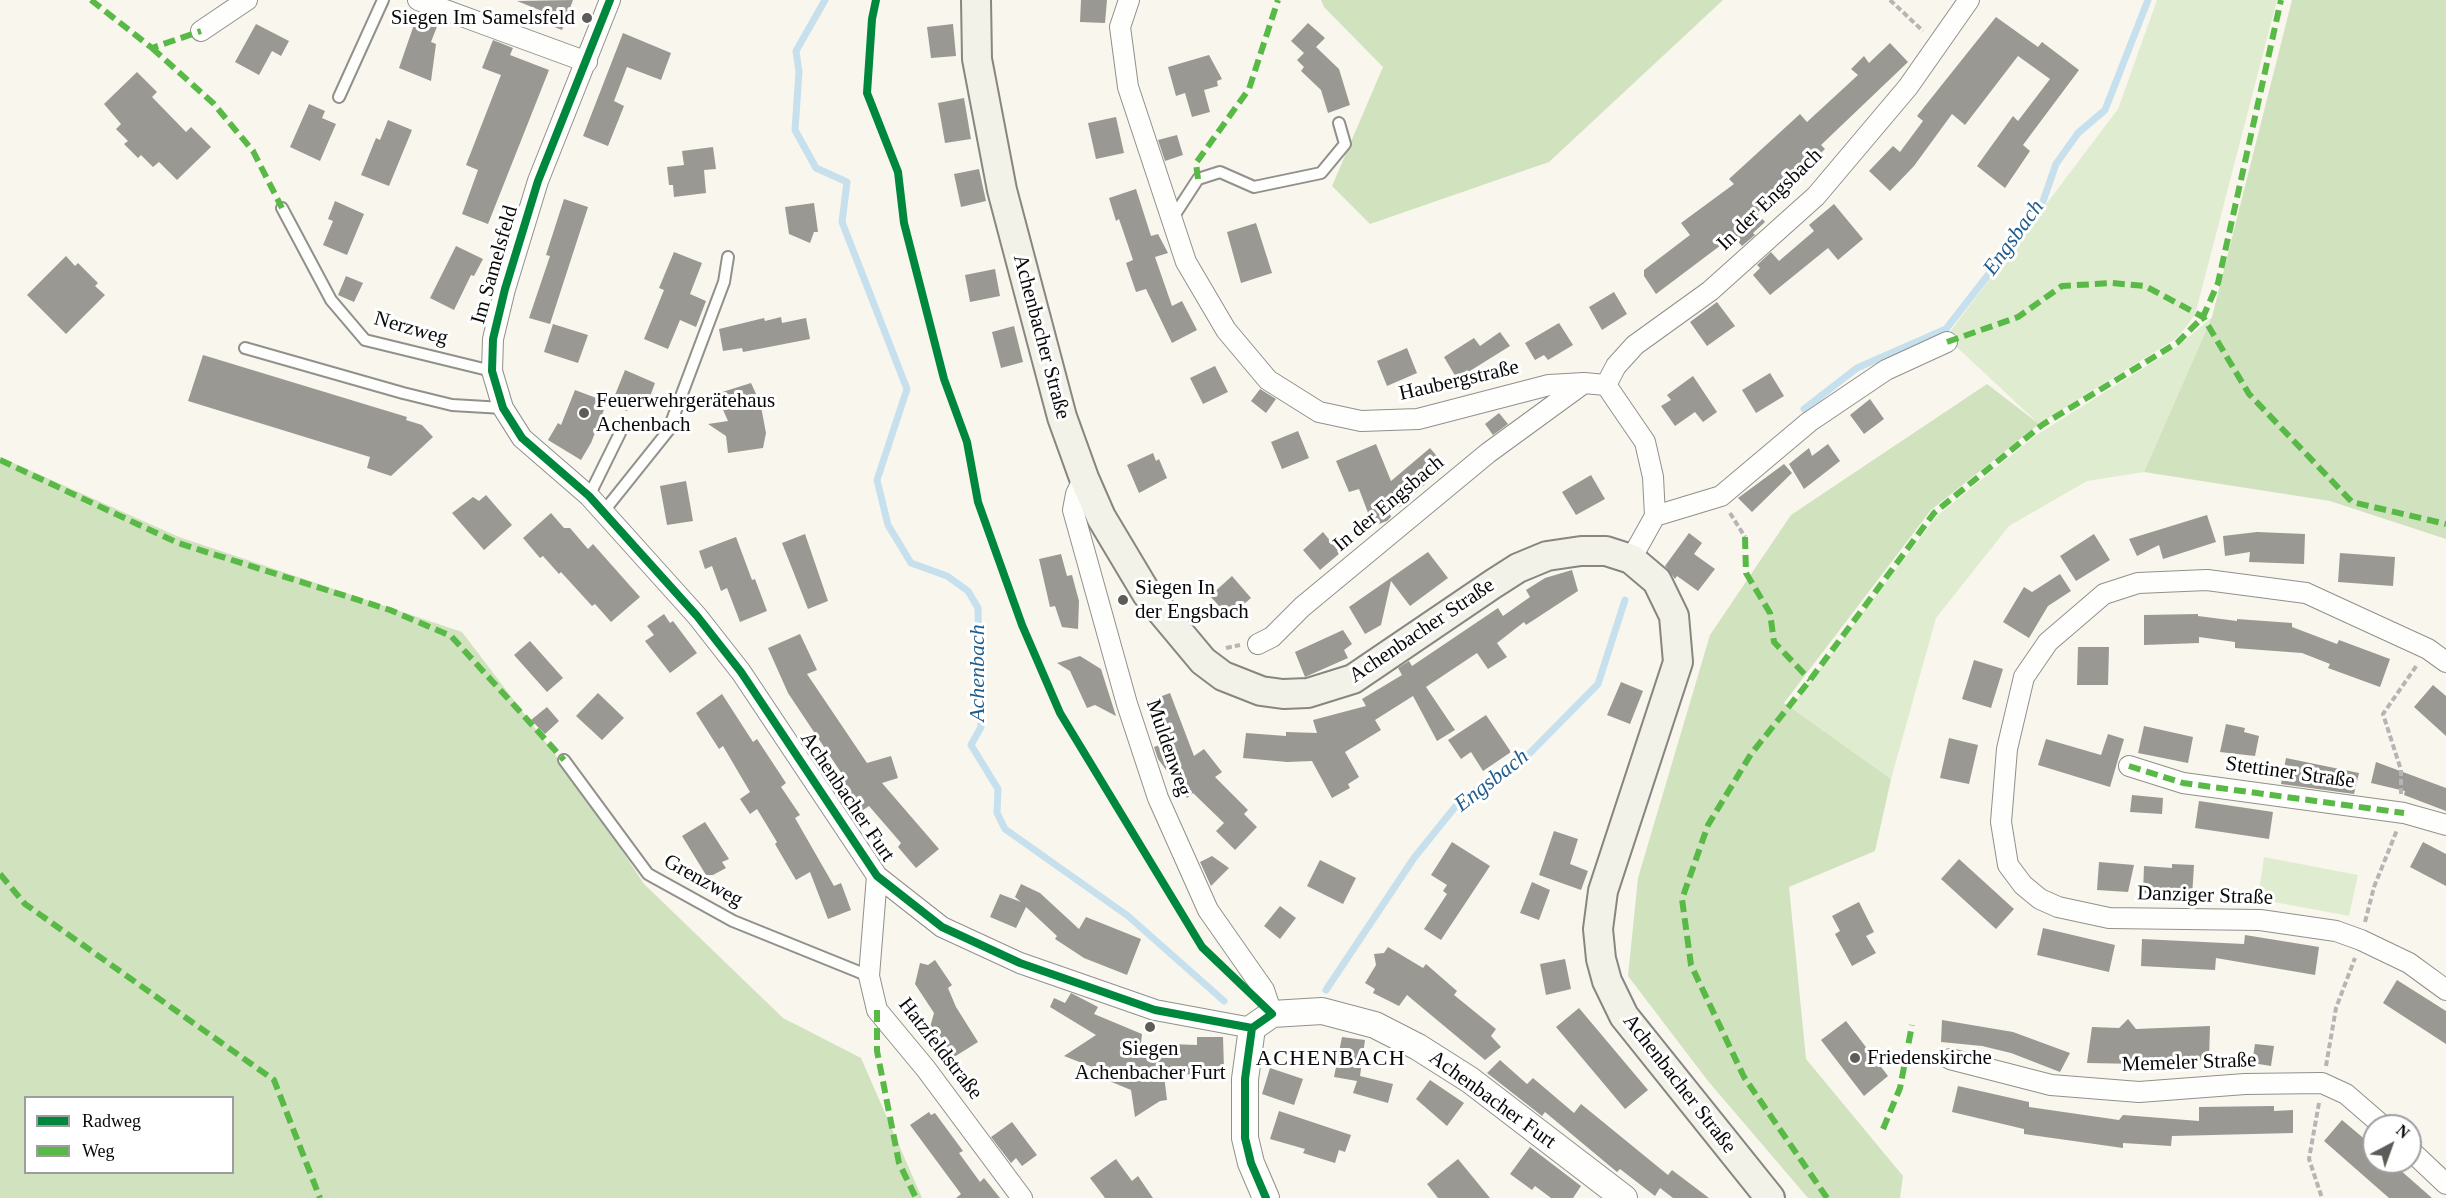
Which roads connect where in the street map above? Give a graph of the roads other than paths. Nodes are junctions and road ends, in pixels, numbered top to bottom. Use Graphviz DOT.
graph roads {
  1 [pos="248,0"];
  2 [pos="382,0"];
  3 [pos="418,0"];
  4 [pos="610,0"];
  5 [pos="976,0"];
  6 [pos="1129,0"];
  7 [pos="1969,0"];
  8 [pos="201,32"];
  9 [pos="587,62"];
  10 [pos="339,97"];
  11 [pos="1339,123"];
  12 [pos="282,208"];
  13 [pos="1172,219"];
  14 [pos="728,257"];
  15 [pos="1947,342"];
  16 [pos="245,348"];
  17 [pos="492,371"];
  18 [pos="1584,383"];
  19 [pos="1606,385"];
  20 [pos="503,408"];
  21 [pos="620,433"];
  22 [pos="1084,478"];
  23 [pos="589,496"];
  24 [pos="604,511"];
  25 [pos="1655,516"];
  26 [pos="1631,559"];
  27 [pos="1258,644"];
  28 [pos="2446,662"];
  29 [pos="564,760"];
  30 [pos="2128,766"];
  31 [pos="2446,825"];
  32 [pos="877,876"];
  33 [pos="869,976"];
  34 [pos="2446,990"];
  35 [pos="1262,1021"];
  36 [pos="1950,1059"];
  37 [pos="2370,1114"];
  38 [pos="2422,1161"];
  39 [pos="2446,1184"];
  40 [pos="1022,1198"];
  41 [pos="1266,1198"];
  42 [pos="1624,1198"];
  43 [pos="1770,1198"];
  1 -- 8 [label="street"];
  2 -- 10 [label="lane"];
  3 -- 9 [label="street"];
  4 -- 9 [label="street, Im Samelsfeld"];
  5 -- 22 [label="main road, Achenbacher Straße"];
  6 -- 13 [label="street, Haubergstraße"];
  7 -- 19 [label="street, In der Engsbach"];
  9 -- 17 [label="street, Im Samelsfeld"];
  11 -- 13 [label="lane"];
  12 -- 17 [label="lane, Nerzweg"];
  13 -- 18 [label="street, Haubergstraße"];
  14 -- 24 [label="lane"];
  15 -- 25 [label="street"];
  16 -- 20 [label="lane"];
  17 -- 20 [label="street, Im Samelsfeld"];
  18 -- 19 [label="street, Haubergstraße"];
  18 -- 27 [label="street, In der Engsbach"];
  19 -- 25 [label="street"];
  20 -- 23 [label="street, Im Samelsfeld"];
  21 -- 23 [label="lane"];
  22 -- 26 [label="main road, Achenbacher Straße"];
  22 -- 35 [label="street, Muldenweg"];
  23 -- 24 [label="street, Im Samelsfeld"];
  24 -- 32 [label="street, Achenbacher Furt"];
  25 -- 26 [label="street"];
  26 -- 43 [label="main road, Achenbacher Straße"];
  28 -- 34 [label="street, Danziger Straße"];
  29 -- 33 [label="lane, Grenzweg"];
  30 -- 31 [label="street, Stettiner Straße"];
  32 -- 33 [label="street, Hatzfeldstraße"];
  32 -- 35 [label="street, Achenbacher Furt"];
  33 -- 40 [label="street, Hatzfeldstraße"];
  35 -- 41 [label="street"];
  35 -- 42 [label="street, Achenbacher Furt"];
  36 -- 37 [label="street, Memeler Straße"];
  38 -- 39 [label="street"];
}
